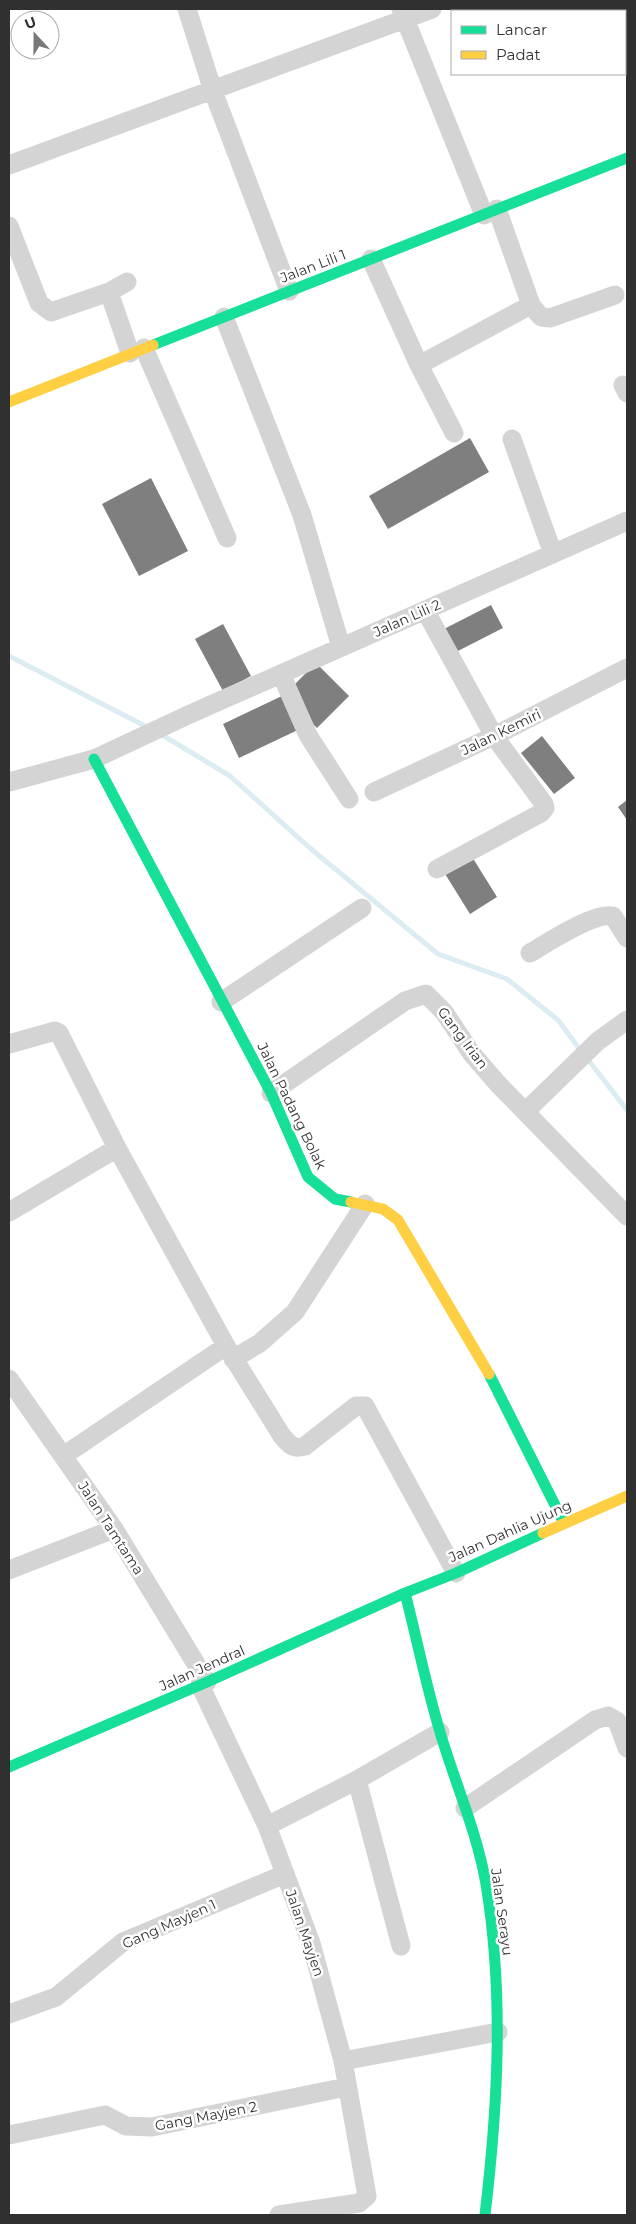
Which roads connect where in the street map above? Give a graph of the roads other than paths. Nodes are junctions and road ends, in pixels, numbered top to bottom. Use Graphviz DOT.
graph roads {
  1 [pos="187,9"];
  2 [pos="432,9"];
  3 [pos="403,14"];
  4 [pos="213,91"];
  5 [pos="627,158"];
  6 [pos="9,165"];
  7 [pos="491,212"];
  8 [pos="9,226"];
  9 [pos="371,259"];
  10 [pos="127,282"];
  11 [pos="289,291"];
  12 [pos="109,292"];
  13 [pos="615,295"];
  14 [pos="531,305"];
  15 [pos="224,317"];
  16 [pos="137,351"];
  17 [pos="419,365"];
  18 [pos="9,402"];
  19 [pos="454,433"];
  20 [pos="512,439"];
  21 [pos="627,520"];
  22 [pos="227,538"];
  23 [pos="553,554"];
  24 [pos="426,610"];
  25 [pos="341,647"];
  26 [pos="627,668"];
  27 [pos="281,674"];
  28 [pos="494,736"];
  29 [pos="94,759"];
  30 [pos="9,782"];
  31 [pos="374,792"];
  32 [pos="349,799"];
  33 [pos="438,869"];
  34 [pos="362,908"];
  35 [pos="627,938"];
  36 [pos="530,953"];
  37 [pos="221,1002"];
  38 [pos="627,1020"];
  39 [pos="9,1044"];
  40 [pos="271,1093"];
  41 [pos="526,1110"];
  42 [pos="117,1148"];
  43 [pos="365,1204"];
  44 [pos="9,1212"];
  45 [pos="627,1216"];
  46 [pos="230,1353"];
  47 [pos="10,1385"];
  48 [pos="63,1456"];
  49 [pos="627,1496"];
  50 [pos="564,1523"];
  51 [pos="114,1529"];
  52 [pos="9,1570"];
  53 [pos="456,1573"];
  54 [pos="405,1593"];
  55 [pos="204,1684"];
  56 [pos="440,1732"];
  57 [pos="627,1748"];
  58 [pos="9,1767"];
  59 [pos="357,1780"];
  60 [pos="465,1808"];
  61 [pos="267,1826"];
  62 [pos="285,1874"];
  63 [pos="401,1946"];
  64 [pos="9,2014"];
  65 [pos="498,2032"];
  66 [pos="343,2062"];
  67 [pos="346,2087"];
  68 [pos="9,2135"];
  69 [pos="279,2215"];
  70 [pos="485,2215"];
  1 -- 4 [label="street"];
  2 -- 3 [label="street"];
  3 -- 4 [label="street"];
  3 -- 7 [label="street"];
  4 -- 6 [label="street"];
  4 -- 11 [label="street"];
  5 -- 7 [label="street, Jalan Lili 1"];
  7 -- 9 [label="street, Jalan Lili 1"];
  7 -- 14 [label="street"];
  8 -- 12 [label="street"];
  9 -- 11 [label="street, Jalan Lili 1"];
  9 -- 17 [label="street"];
  10 -- 12 [label="street"];
  11 -- 15 [label="street, Jalan Lili 1"];
  12 -- 16 [label="street"];
  13 -- 14 [label="street"];
  14 -- 17 [label="street"];
  15 -- 16 [label="street, Jalan Lili 1"];
  15 -- 25 [label="street"];
  16 -- 18 [label="street, Jalan Lili 1"];
  16 -- 22 [label="street"];
  17 -- 19 [label="street"];
  20 -- 23 [label="street"];
  21 -- 23 [label="street, Jalan Lili 2"];
  23 -- 24 [label="street, Jalan Lili 2"];
  24 -- 25 [label="street, Jalan Lili 2"];
  24 -- 28 [label="street"];
  25 -- 27 [label="street, Jalan Lili 2"];
  26 -- 28 [label="street, Jalan Kemiri"];
  27 -- 29 [label="street, Jalan Lili 2"];
  27 -- 32 [label="street"];
  28 -- 31 [label="street, Jalan Kemiri"];
  28 -- 33 [label="street"];
  29 -- 30 [label="street"];
  29 -- 37 [label="street, Jalan Padang Bolak"];
  34 -- 37 [label="street"];
  35 -- 36 [label="street"];
  37 -- 40 [label="street, Jalan Padang Bolak"];
  38 -- 41 [label="street"];
  39 -- 42 [label="street"];
  40 -- 41 [label="street, Gang Irian"];
  40 -- 43 [label="street, Jalan Padang Bolak"];
  41 -- 45 [label="street, Gang Irian"];
  42 -- 44 [label="street"];
  42 -- 46 [label="street"];
  43 -- 46 [label="street"];
  43 -- 50 [label="street, Jalan Padang Bolak"];
  46 -- 48 [label="street"];
  46 -- 53 [label="street"];
  47 -- 48 [label="street, Jalan Tamtama"];
  48 -- 51 [label="street, Jalan Tamtama"];
  49 -- 50 [label="street, Jalan Dahlia Ujung"];
  50 -- 53 [label="street, Jalan Dahlia Ujung"];
  51 -- 52 [label="street"];
  51 -- 55 [label="street, Jalan Tamtama"];
  53 -- 54 [label="street, Jalan Dahlia Ujung"];
  54 -- 55 [label="street, Jalan Jendral"];
  54 -- 56 [label="street, Jalan Serayu"];
  55 -- 58 [label="street, Jalan Jendral"];
  55 -- 61 [label="street, Jalan Mayjen"];
  56 -- 59 [label="street"];
  56 -- 60 [label="street, Jalan Serayu"];
  57 -- 60 [label="street"];
  59 -- 61 [label="street"];
  59 -- 63 [label="street"];
  60 -- 65 [label="street, Jalan Serayu"];
  61 -- 62 [label="street, Jalan Mayjen"];
  62 -- 64 [label="street, Gang Mayjen 1"];
  62 -- 66 [label="street, Jalan Mayjen"];
  65 -- 66 [label="street"];
  65 -- 70 [label="street, Jalan Serayu"];
  66 -- 67 [label="street, Jalan Mayjen"];
  67 -- 68 [label="street, Gang Mayjen 2"];
  67 -- 69 [label="street, Jalan Mayjen"];
}
